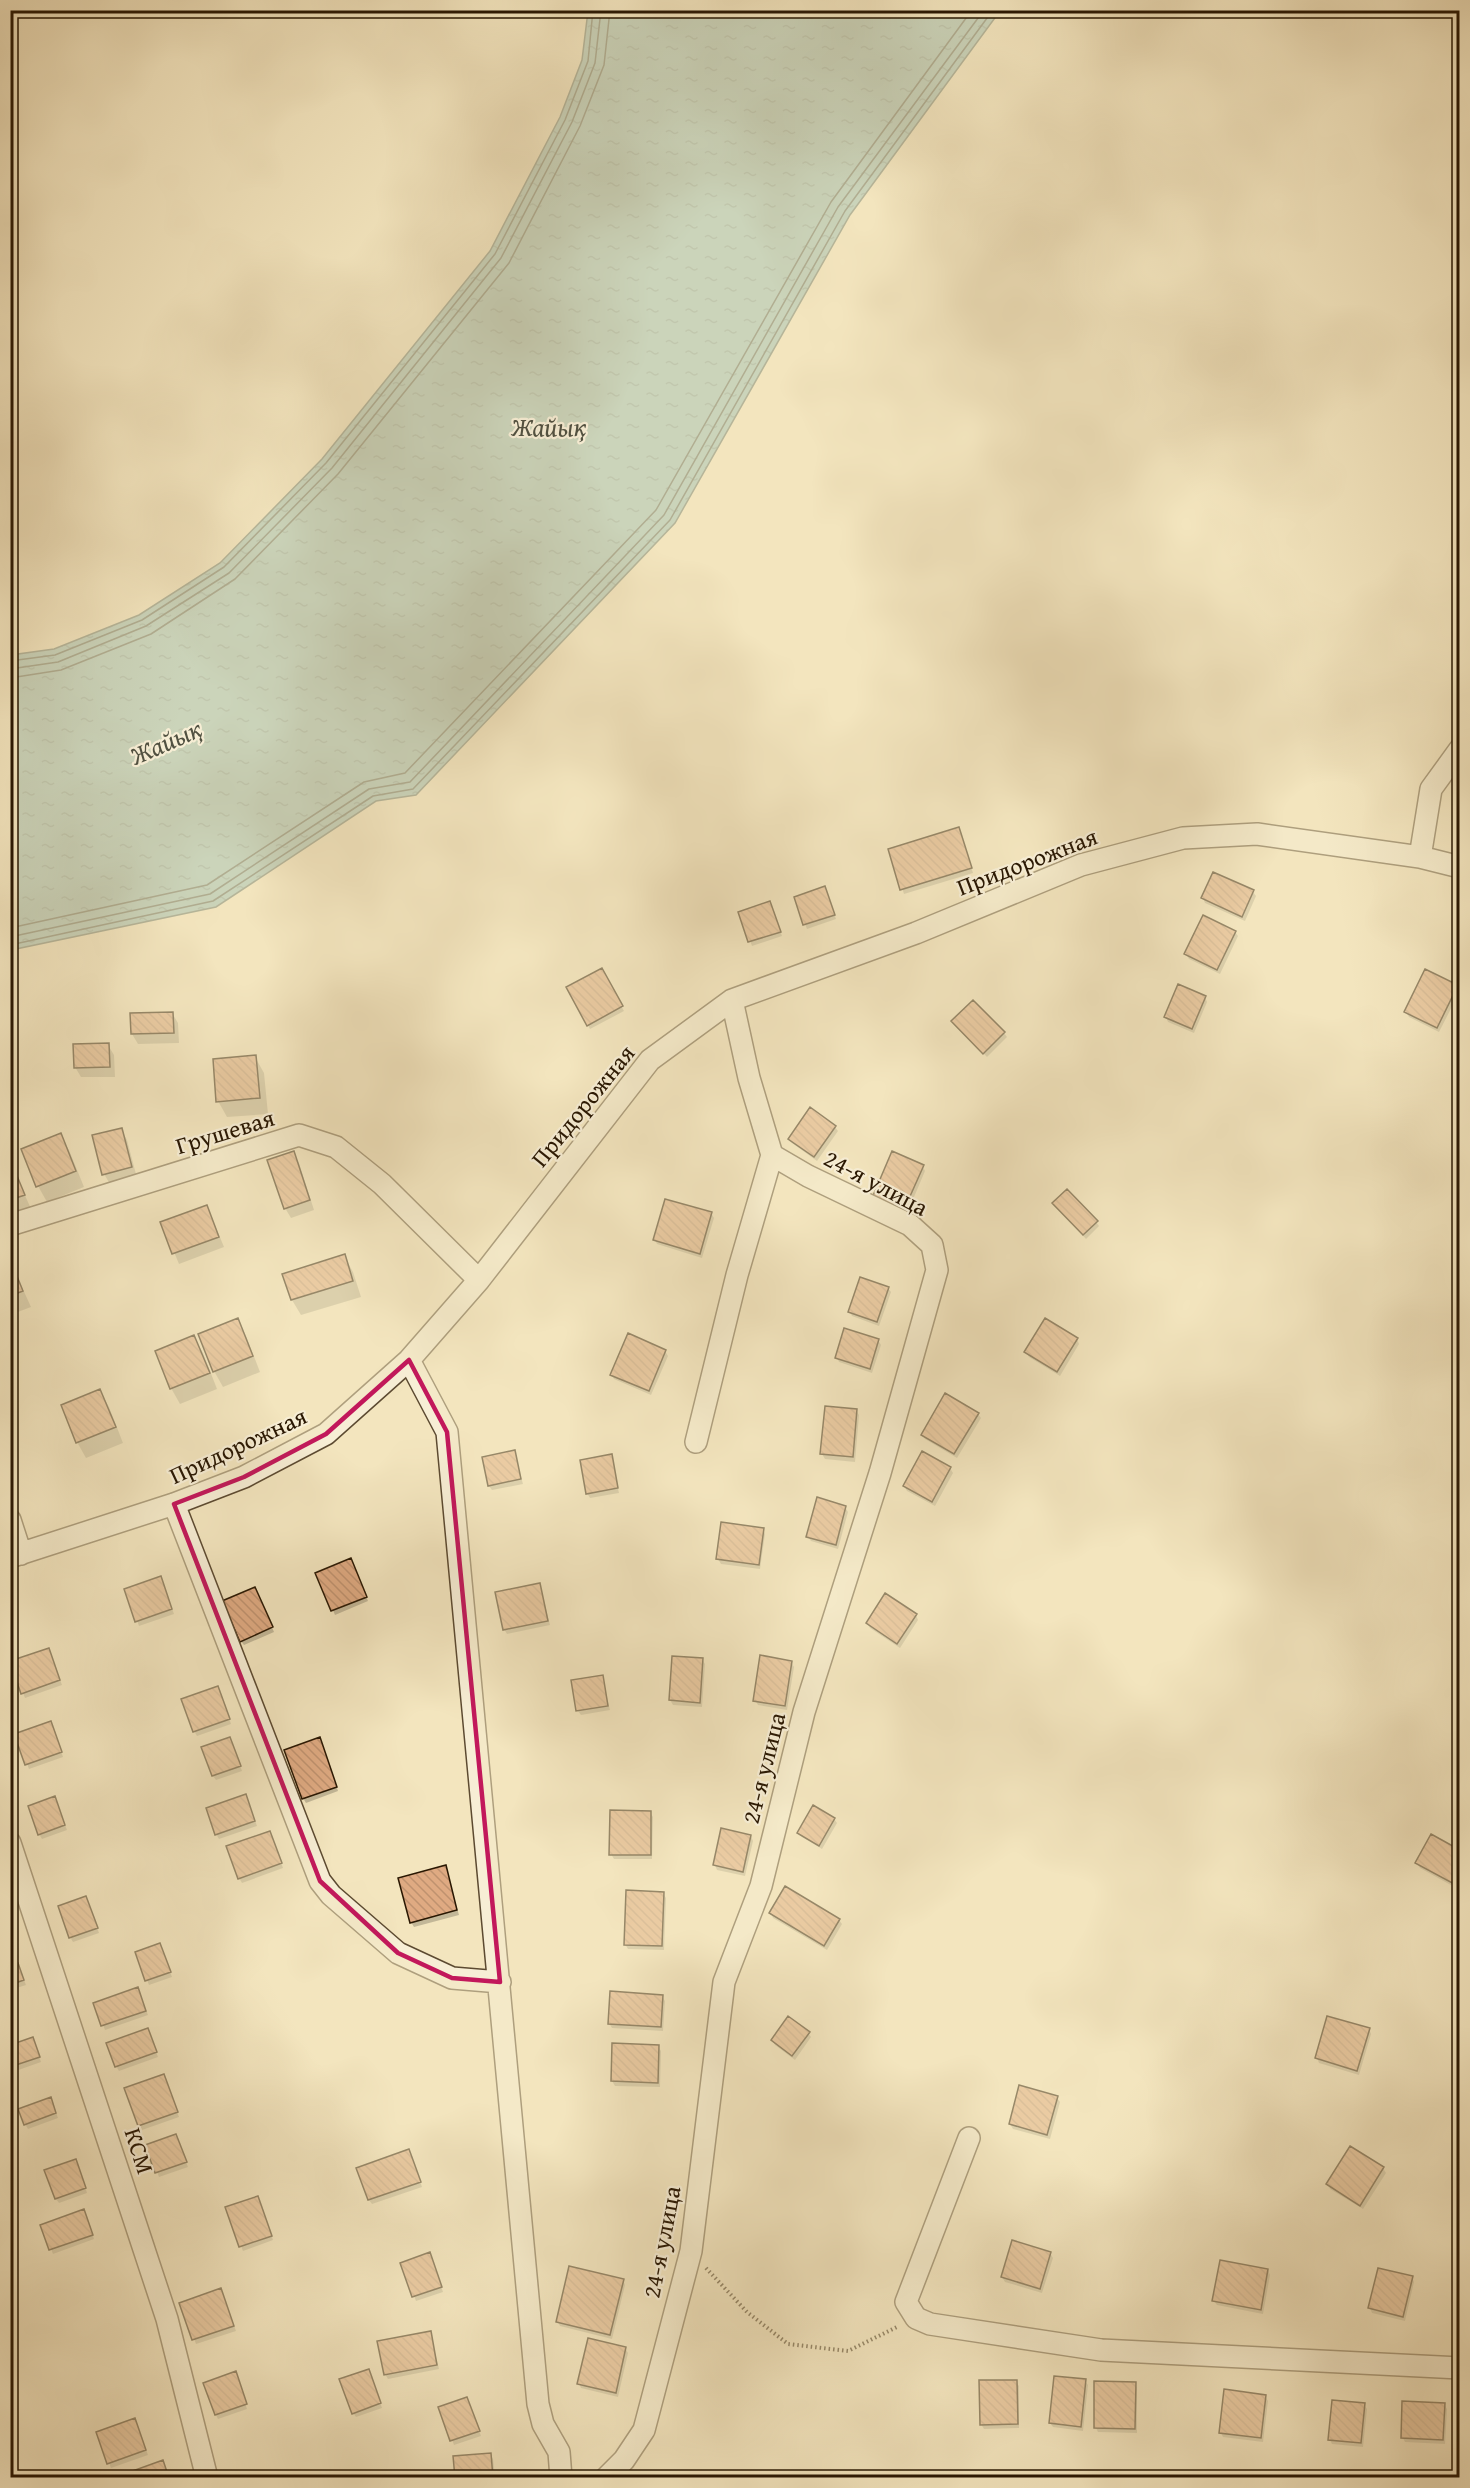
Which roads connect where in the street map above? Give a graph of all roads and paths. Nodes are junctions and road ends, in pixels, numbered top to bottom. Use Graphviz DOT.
graph roads {
  1 [pos="1460,749"];
  2 [pos="1420,857"];
  3 [pos="1460,867"];
  4 [pos="732,1000"];
  5 [pos="772,1155"];
  6 [pos="10,1225"];
  7 [pos="478,1280"];
  8 [pos="409,1360"];
  9 [pos="696,1442"];
  10 [pos="174,1504"];
  11 [pos="10,1520"];
  12 [pos="16,1555"];
  13 [pos="10,1843"];
  14 [pos="500,1982"];
  15 [pos="969,2138"];
  16 [pos="691,2252"];
  17 [pos="916,2318"];
  18 [pos="1460,2368"];
  19 [pos="207,2478"];
  20 [pos="561,2478"];
  21 [pos="606,2478"];
  1 -- 2 [label="street"];
  2 -- 3 [label="street, Придорожная"];
  2 -- 4 [label="street, Придорожная"];
  4 -- 5 [label="street"];
  4 -- 7 [label="street, Придорожная"];
  5 -- 9 [label="street"];
  5 -- 16 [label="street, 24-я улица"];
  6 -- 7 [label="street, Грушевая"];
  7 -- 8 [label="street, Придорожная"];
  8 -- 10 [label="street, Придорожная"];
  8 -- 14 [label="street"];
  10 -- 12 [label="street, Придорожная"];
  10 -- 14 [label="street"];
  11 -- 12 [label="street"];
  13 -- 19 [label="street, КСМ"];
  14 -- 20 [label="street"];
  15 -- 17 [label="street"];
  16 -- 17 [label="path"];
  16 -- 21 [label="street, 24-я улица"];
  17 -- 18 [label="street"];
}
